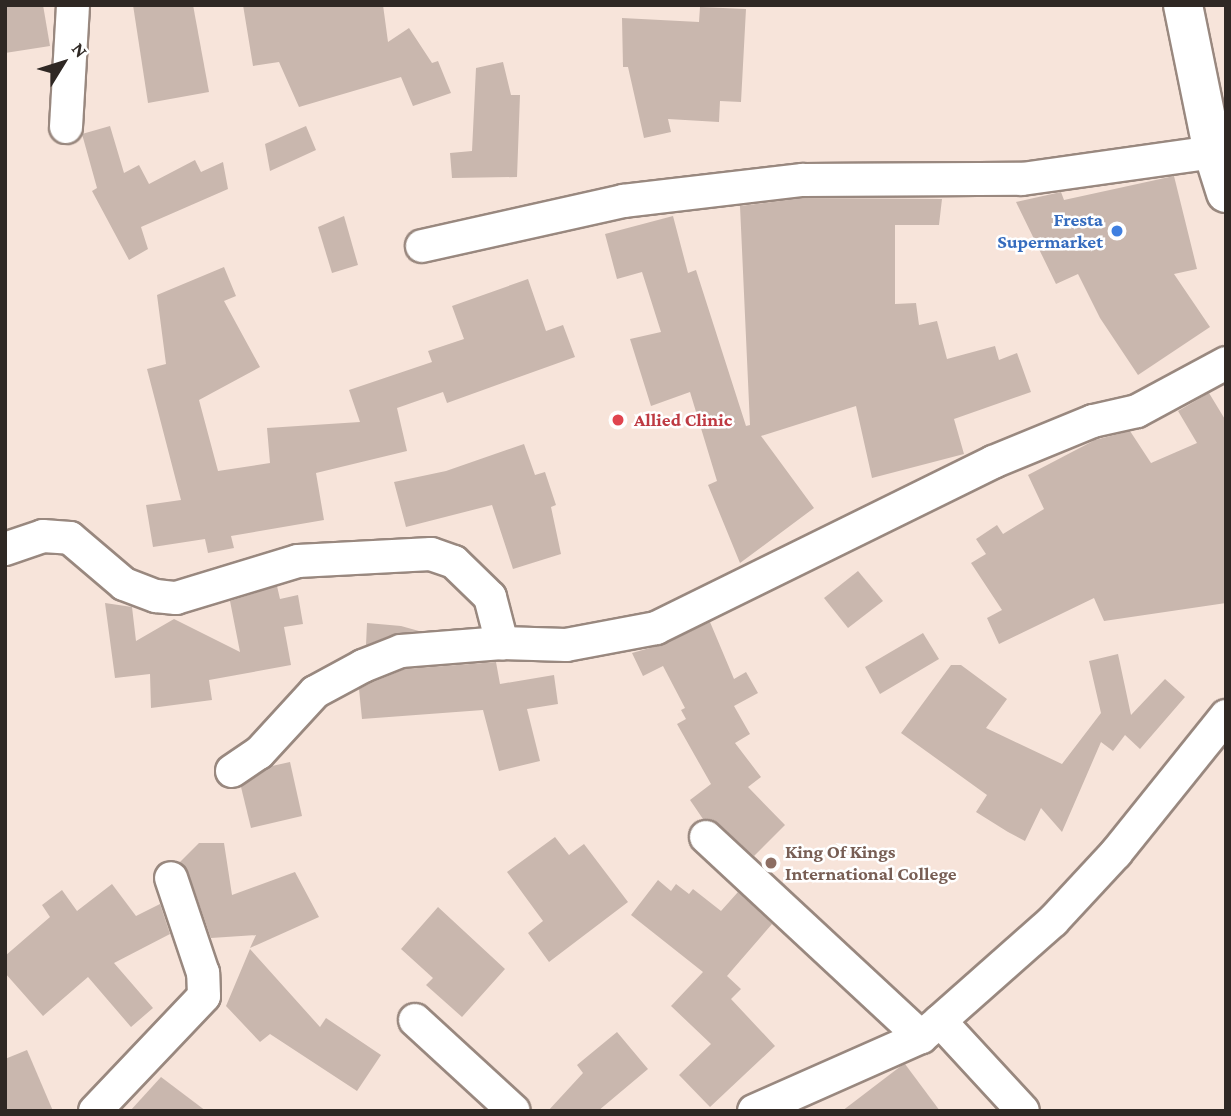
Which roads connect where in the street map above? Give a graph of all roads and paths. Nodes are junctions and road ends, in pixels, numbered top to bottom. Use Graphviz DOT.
graph roads {
  1 [pos="73,5"];
  2 [pos="1183,5"];
  3 [pos="66,127"];
  4 [pos="1213,152"];
  5 [pos="1226,193"];
  6 [pos="422,246"];
  7 [pos="1226,363"];
  8 [pos="5,549"];
  9 [pos="502,643"];
  10 [pos="1226,716"];
  11 [pos="232,771"];
  12 [pos="706,838"];
  13 [pos="171,878"];
  14 [pos="415,1020"];
  15 [pos="930,1029"];
  16 [pos="95,1111"];
  17 [pos="514,1111"];
  18 [pos="754,1111"];
  19 [pos="1023,1111"];
  1 -- 3 [label="street"];
  2 -- 4 [label="street"];
  4 -- 5 [label="street"];
  4 -- 6 [label="street"];
  7 -- 9 [label="street"];
  8 -- 9 [label="street"];
  9 -- 11 [label="street"];
  10 -- 15 [label="street"];
  12 -- 15 [label="street"];
  13 -- 16 [label="street"];
  14 -- 17 [label="street"];
  15 -- 18 [label="street"];
  15 -- 19 [label="street"];
}
